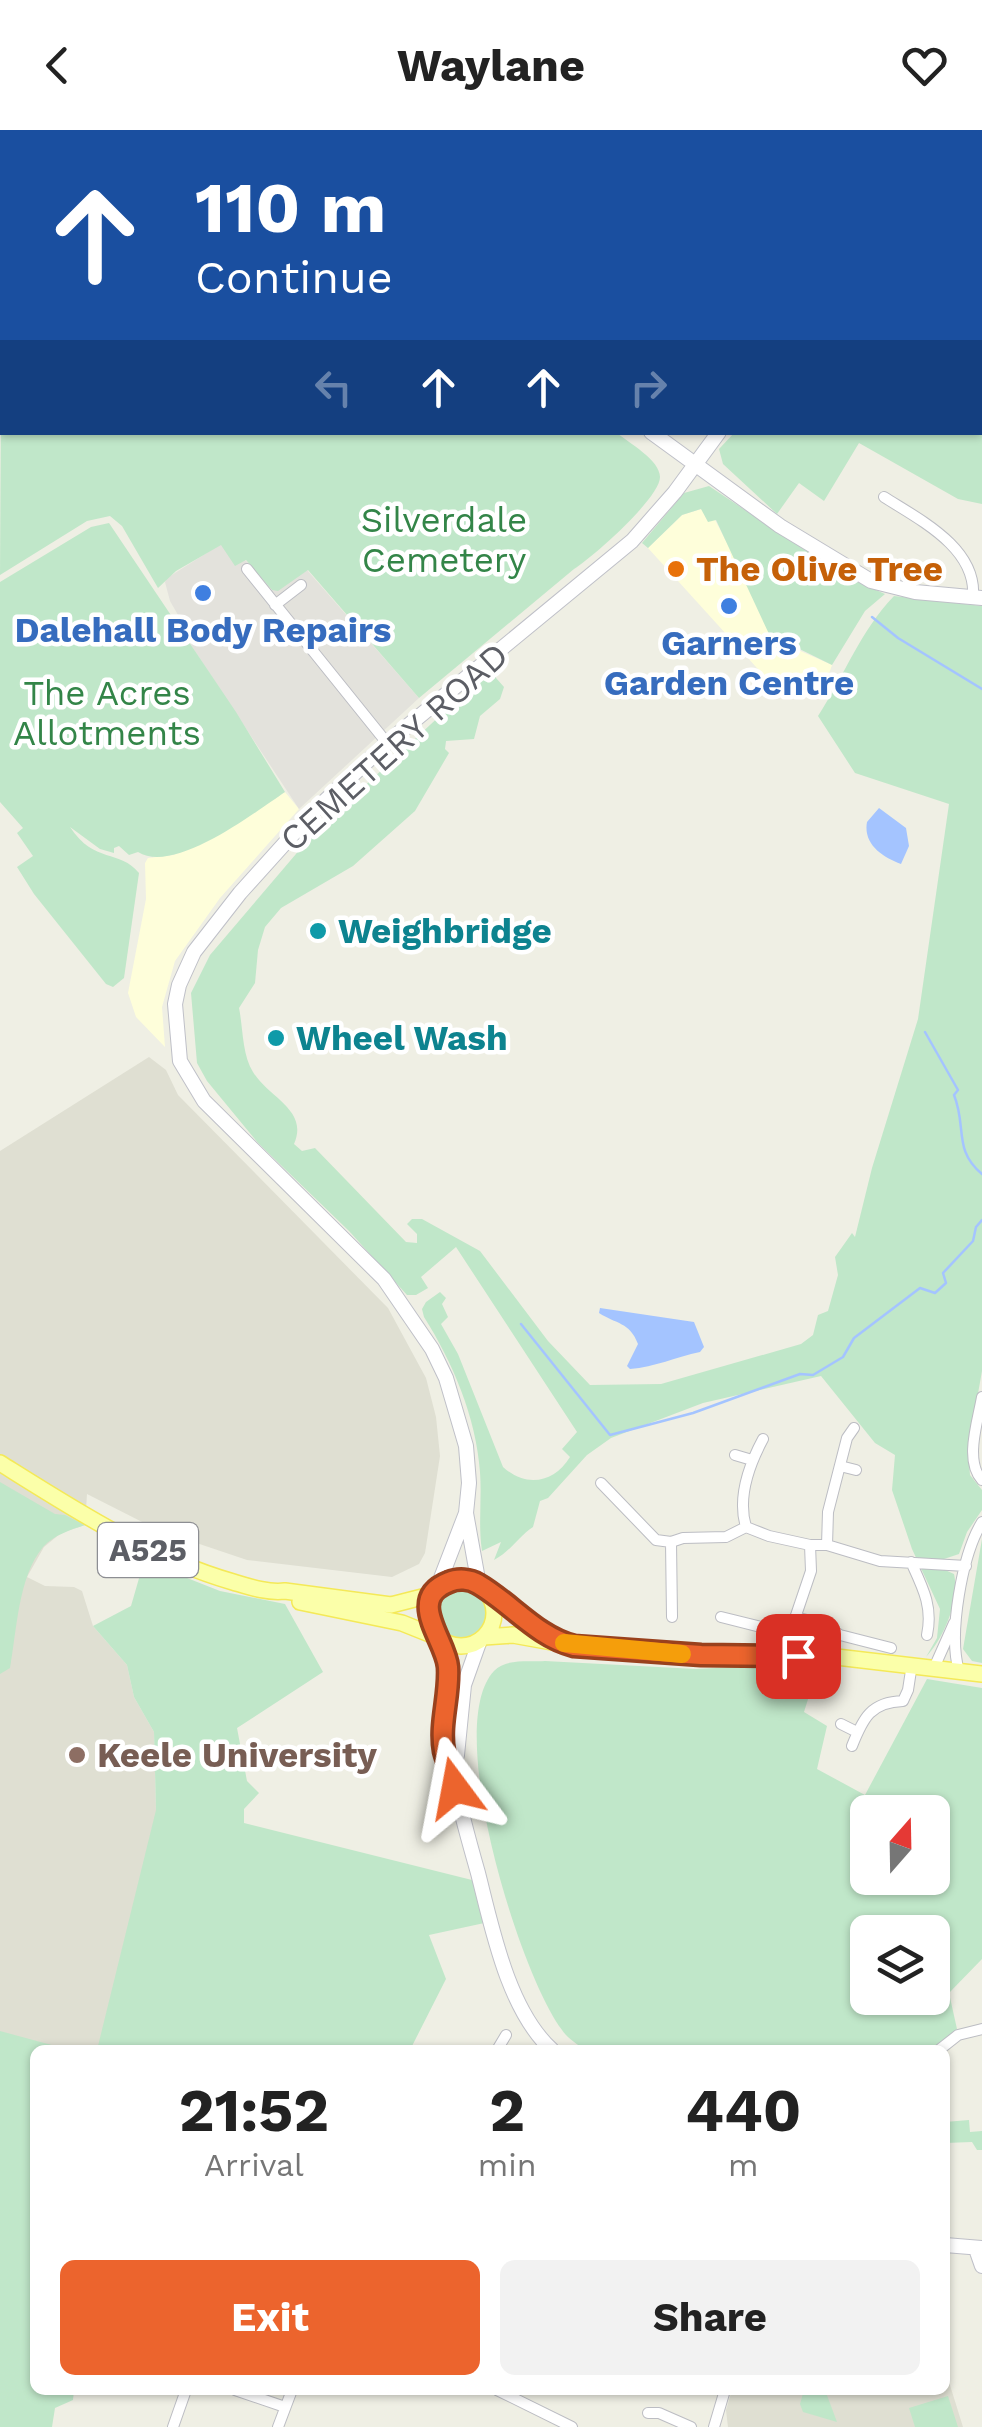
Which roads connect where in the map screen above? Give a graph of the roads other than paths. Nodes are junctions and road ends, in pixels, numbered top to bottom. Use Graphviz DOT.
graph roads {
  1 [pos="655,435"];
  2 [pos="717,435"];
  3 [pos="695,464"];
  4 [pos="884,497"];
  5 [pos="247,570"];
  6 [pos="301,585"];
  7 [pos="978,598"];
  8 [pos="275,605"];
  9 [pos="387,743"];
  10 [pos="982,1397"];
  11 [pos="854,1428"];
  12 [pos="764,1439"];
  13 [pos="736,1455"];
  14 [pos="752,1460"];
  15 [pos="0,1463"];
  16 [pos="840,1466"];
  17 [pos="856,1470"];
  18 [pos="982,1480"];
  19 [pos="602,1484"];
  20 [pos="466,1513"];
  21 [pos="982,1523"];
  22 [pos="746,1527"];
  23 [pos="671,1542"];
  24 [pos="810,1545"];
  25 [pos="827,1545"];
  26 [pos="911,1562"];
  27 [pos="966,1566"];
  28 [pos="482,1587"];
  29 [pos="273,1592"];
  30 [pos="435,1592"];
  31 [pos="958,1612"];
  32 [pos="722,1616"];
  33 [pos="672,1617"];
  34 [pos="795,1617"];
  35 [pos="931,1630"];
  36 [pos="440,1638"];
  37 [pos="482,1639"];
  38 [pos="556,1642"];
  39 [pos="891,1648"];
  40 [pos="912,1664"];
  41 [pos="934,1668"];
  42 [pos="959,1671"];
  43 [pos="982,1674"];
  44 [pos="841,1724"];
  45 [pos="857,1732"];
  46 [pos="852,1746"];
  47 [pos="452,1767"];
  48 [pos="982,2029"];
  49 [pos="506,2036"];
  50 [pos="547,2044"];
  51 [pos="500,2045"];
  52 [pos="946,2045"];
  53 [pos="950,2245"];
  54 [pos="979,2248"];
  55 [pos="982,2266"];
  56 [pos="184,2395"];
  57 [pos="250,2395"];
  58 [pos="290,2395"];
  59 [pos="508,2395"];
  60 [pos="724,2395"];
  61 [pos="285,2408"];
  62 [pos="656,2410"];
  63 [pos="173,2427"];
  64 [pos="278,2427"];
  65 [pos="572,2427"];
  66 [pos="692,2427"];
  67 [pos="714,2427"];
  1 -- 3 [label="street"];
  2 -- 3 [label="street, CEMETERY ROAD"];
  3 -- 7 [label="street"];
  3 -- 9 [label="street, CEMETERY ROAD"];
  4 -- 7 [label="street"];
  5 -- 8 [label="street"];
  6 -- 8 [label="street"];
  8 -- 9 [label="street"];
  9 -- 20 [label="street, CEMETERY ROAD"];
  10 -- 18 [label="street"];
  11 -- 16 [label="street"];
  12 -- 14 [label="street"];
  13 -- 14 [label="street"];
  14 -- 22 [label="street"];
  15 -- 29 [label="main road, A525"];
  16 -- 17 [label="street"];
  16 -- 25 [label="street"];
  19 -- 23 [label="street"];
  20 -- 28 [label="street, CEMETERY ROAD"];
  20 -- 30 [label="street, CEMETERY ROAD"];
  21 -- 27 [label="street"];
  22 -- 23 [label="street"];
  22 -- 24 [label="street"];
  23 -- 33 [label="street"];
  24 -- 25 [label="street"];
  24 -- 34 [label="street"];
  25 -- 26 [label="street"];
  26 -- 27 [label="street"];
  26 -- 35 [label="street"];
  27 -- 31 [label="street"];
  28 -- 30 [label="main road"];
  28 -- 37 [label="main road"];
  28 -- 38 [label="main road"];
  29 -- 30 [label="main road, A525"];
  29 -- 36 [label="main road, A525"];
  30 -- 36 [label="main road"];
  31 -- 41 [label="street"];
  31 -- 42 [label="street"];
  32 -- 34 [label="street"];
  34 -- 39 [label="street"];
  36 -- 37 [label="main road"];
  36 -- 47 [label="street"];
  37 -- 38 [label="main road"];
  37 -- 47 [label="street"];
  38 -- 40 [label="main road"];
  40 -- 41 [label="main road"];
  40 -- 45 [label="street"];
  41 -- 42 [label="main road"];
  42 -- 43 [label="main road"];
  44 -- 45 [label="street"];
  45 -- 46 [label="street"];
  47 -- 50 [label="street"];
  48 -- 52 [label="street"];
  49 -- 51 [label="street"];
  53 -- 54 [label="street"];
  54 -- 55 [label="street"];
  56 -- 63 [label="street"];
  57 -- 61 [label="street"];
  58 -- 61 [label="street"];
  59 -- 65 [label="street"];
  60 -- 67 [label="street"];
  61 -- 64 [label="street"];
  62 -- 66 [label="street"];
}
